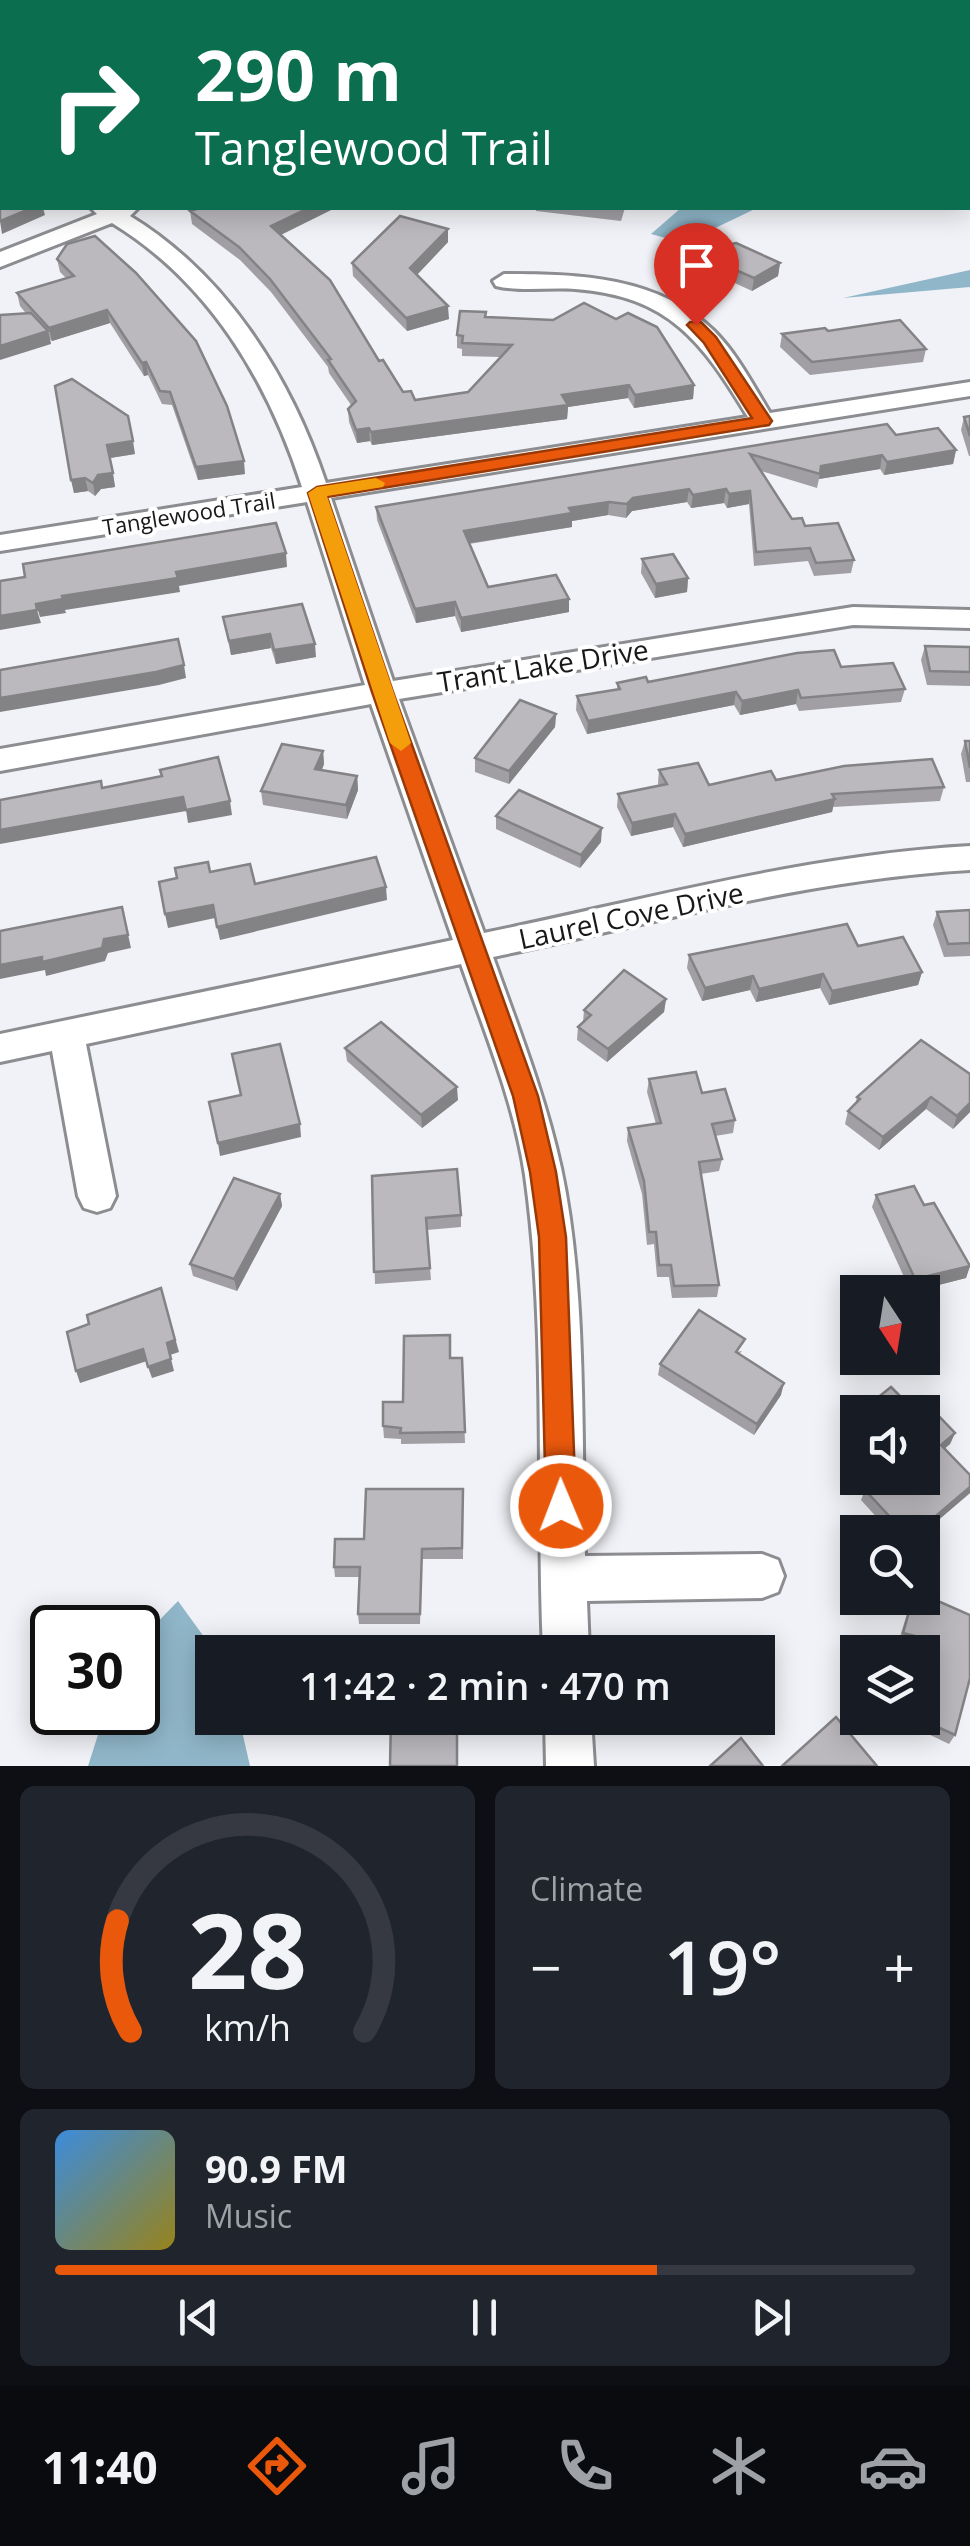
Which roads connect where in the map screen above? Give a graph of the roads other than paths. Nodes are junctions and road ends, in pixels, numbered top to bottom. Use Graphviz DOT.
graph roads {
  1 [pos="116,210"];
  2 [pos="0,260"];
  3 [pos="504,281"];
  4 [pos="970,389"];
  5 [pos="763,421"];
  6 [pos="317,493"];
  7 [pos="0,544"];
  8 [pos="970,619"];
  9 [pos="382,692"];
  10 [pos="0,760"];
  11 [pos="970,858"];
  12 [pos="474,949"];
  13 [pos="67,1034"];
  14 [pos="0,1048"];
  15 [pos="97,1196"];
  16 [pos="762,1576"];
  17 [pos="563,1579"];
  18 [pos="565,1635"];
  19 [pos="569,1735"];
  20 [pos="570,1766"];
  1 -- 2 [label="street"];
  1 -- 6 [label="street"];
  3 -- 5 [label="street"];
  4 -- 5 [label="street, Tanglewood Trail"];
  5 -- 6 [label="street, Tanglewood Trail"];
  6 -- 7 [label="street, Tanglewood Trail"];
  6 -- 9 [label="street"];
  8 -- 9 [label="street, Trant Lake Drive"];
  9 -- 10 [label="street, Trant Lake Drive"];
  9 -- 12 [label="street"];
  11 -- 12 [label="street, Laurel Cove Drive"];
  12 -- 13 [label="street, Laurel Cove Drive"];
  12 -- 17 [label="street"];
  13 -- 14 [label="street, Laurel Cove Drive"];
  13 -- 15 [label="street"];
  16 -- 17 [label="street"];
  17 -- 18 [label="street"];
  19 -- 20 [label="street"];
}
